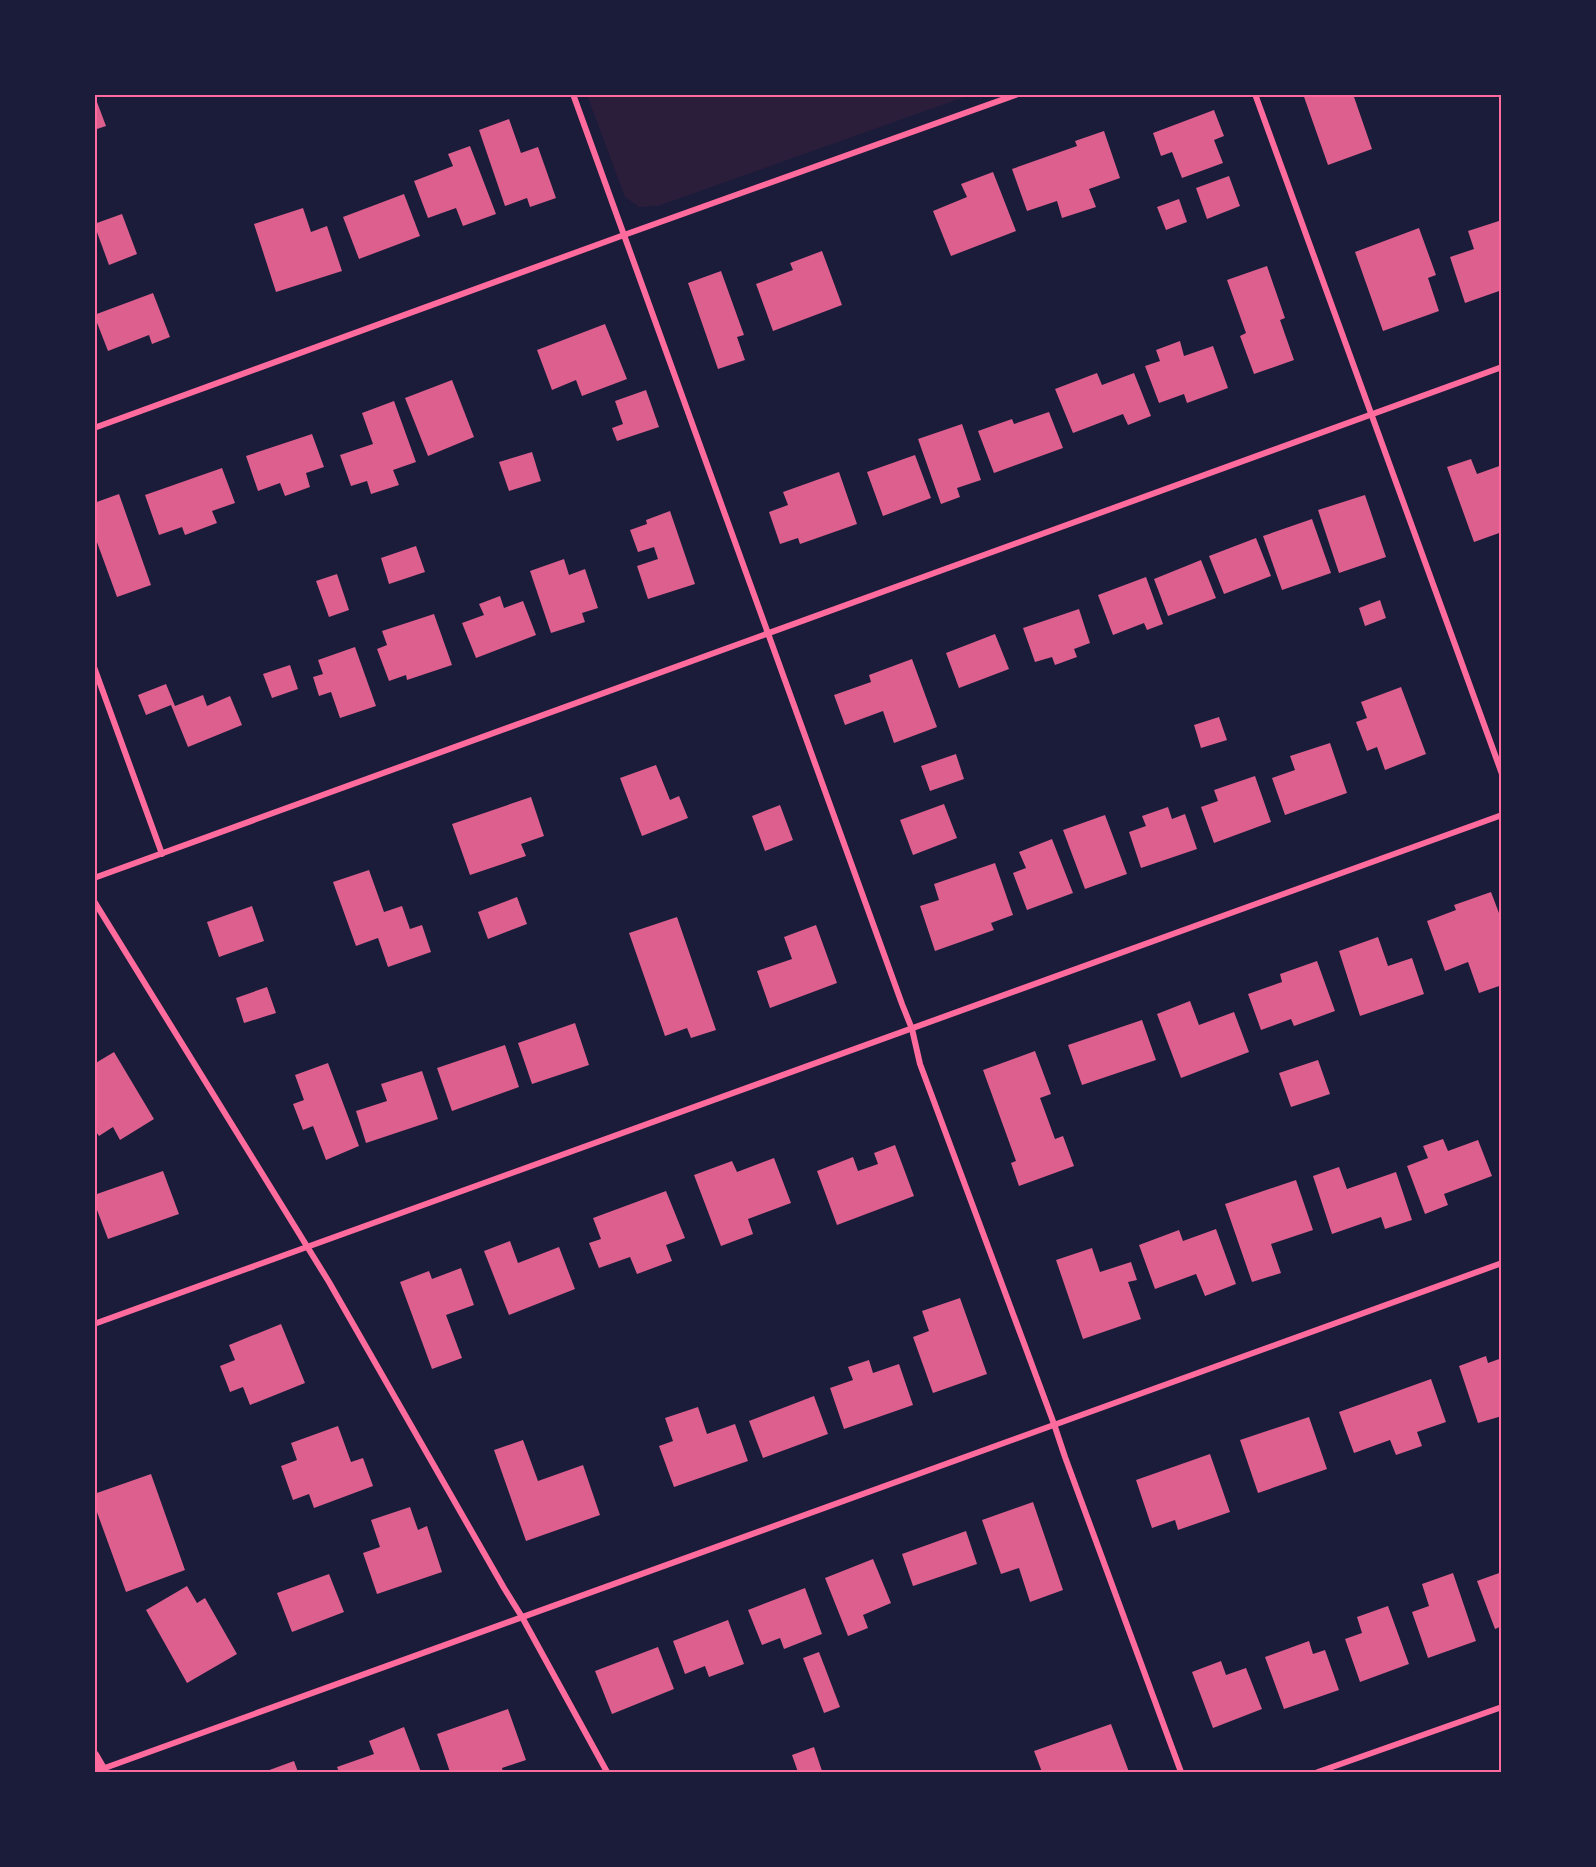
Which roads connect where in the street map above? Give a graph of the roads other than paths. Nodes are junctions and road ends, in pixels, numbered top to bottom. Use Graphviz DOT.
graph roads {
  1 [pos="573,94"];
  2 [pos="1018,94"];
  3 [pos="1255,94"];
  4 [pos="624,235"];
  5 [pos="1502,367"];
  6 [pos="1370,415"];
  7 [pos="94,428"];
  8 [pos="768,633"];
  9 [pos="94,667"];
  10 [pos="1502,774"];
  11 [pos="1502,815"];
  12 [pos="162,854"];
  13 [pos="94,878"];
  14 [pos="94,901"];
  15 [pos="912,1029"];
  16 [pos="307,1248"];
  17 [pos="1502,1263"];
  18 [pos="94,1324"];
  19 [pos="1054,1424"];
  20 [pos="522,1617"];
  21 [pos="1502,1707"];
  22 [pos="94,1755"];
  23 [pos="104,1771"];
  24 [pos="607,1773"];
  25 [pos="1180,1773"];
  26 [pos="1318,1773"];
  1 -- 4 [label="street"];
  2 -- 4 [label="street"];
  3 -- 6 [label="street"];
  4 -- 7 [label="street"];
  4 -- 8 [label="street"];
  5 -- 6 [label="street"];
  6 -- 8 [label="street"];
  6 -- 10 [label="street"];
  8 -- 12 [label="street"];
  8 -- 15 [label="street"];
  9 -- 12 [label="street"];
  11 -- 15 [label="street"];
  12 -- 13 [label="street"];
  14 -- 16 [label="street"];
  15 -- 16 [label="street"];
  15 -- 19 [label="street"];
  16 -- 18 [label="street"];
  16 -- 20 [label="street"];
  17 -- 19 [label="street"];
  19 -- 20 [label="street"];
  19 -- 25 [label="street"];
  20 -- 23 [label="street"];
  20 -- 24 [label="street"];
  21 -- 26 [label="street"];
  22 -- 23 [label="street"];
}
